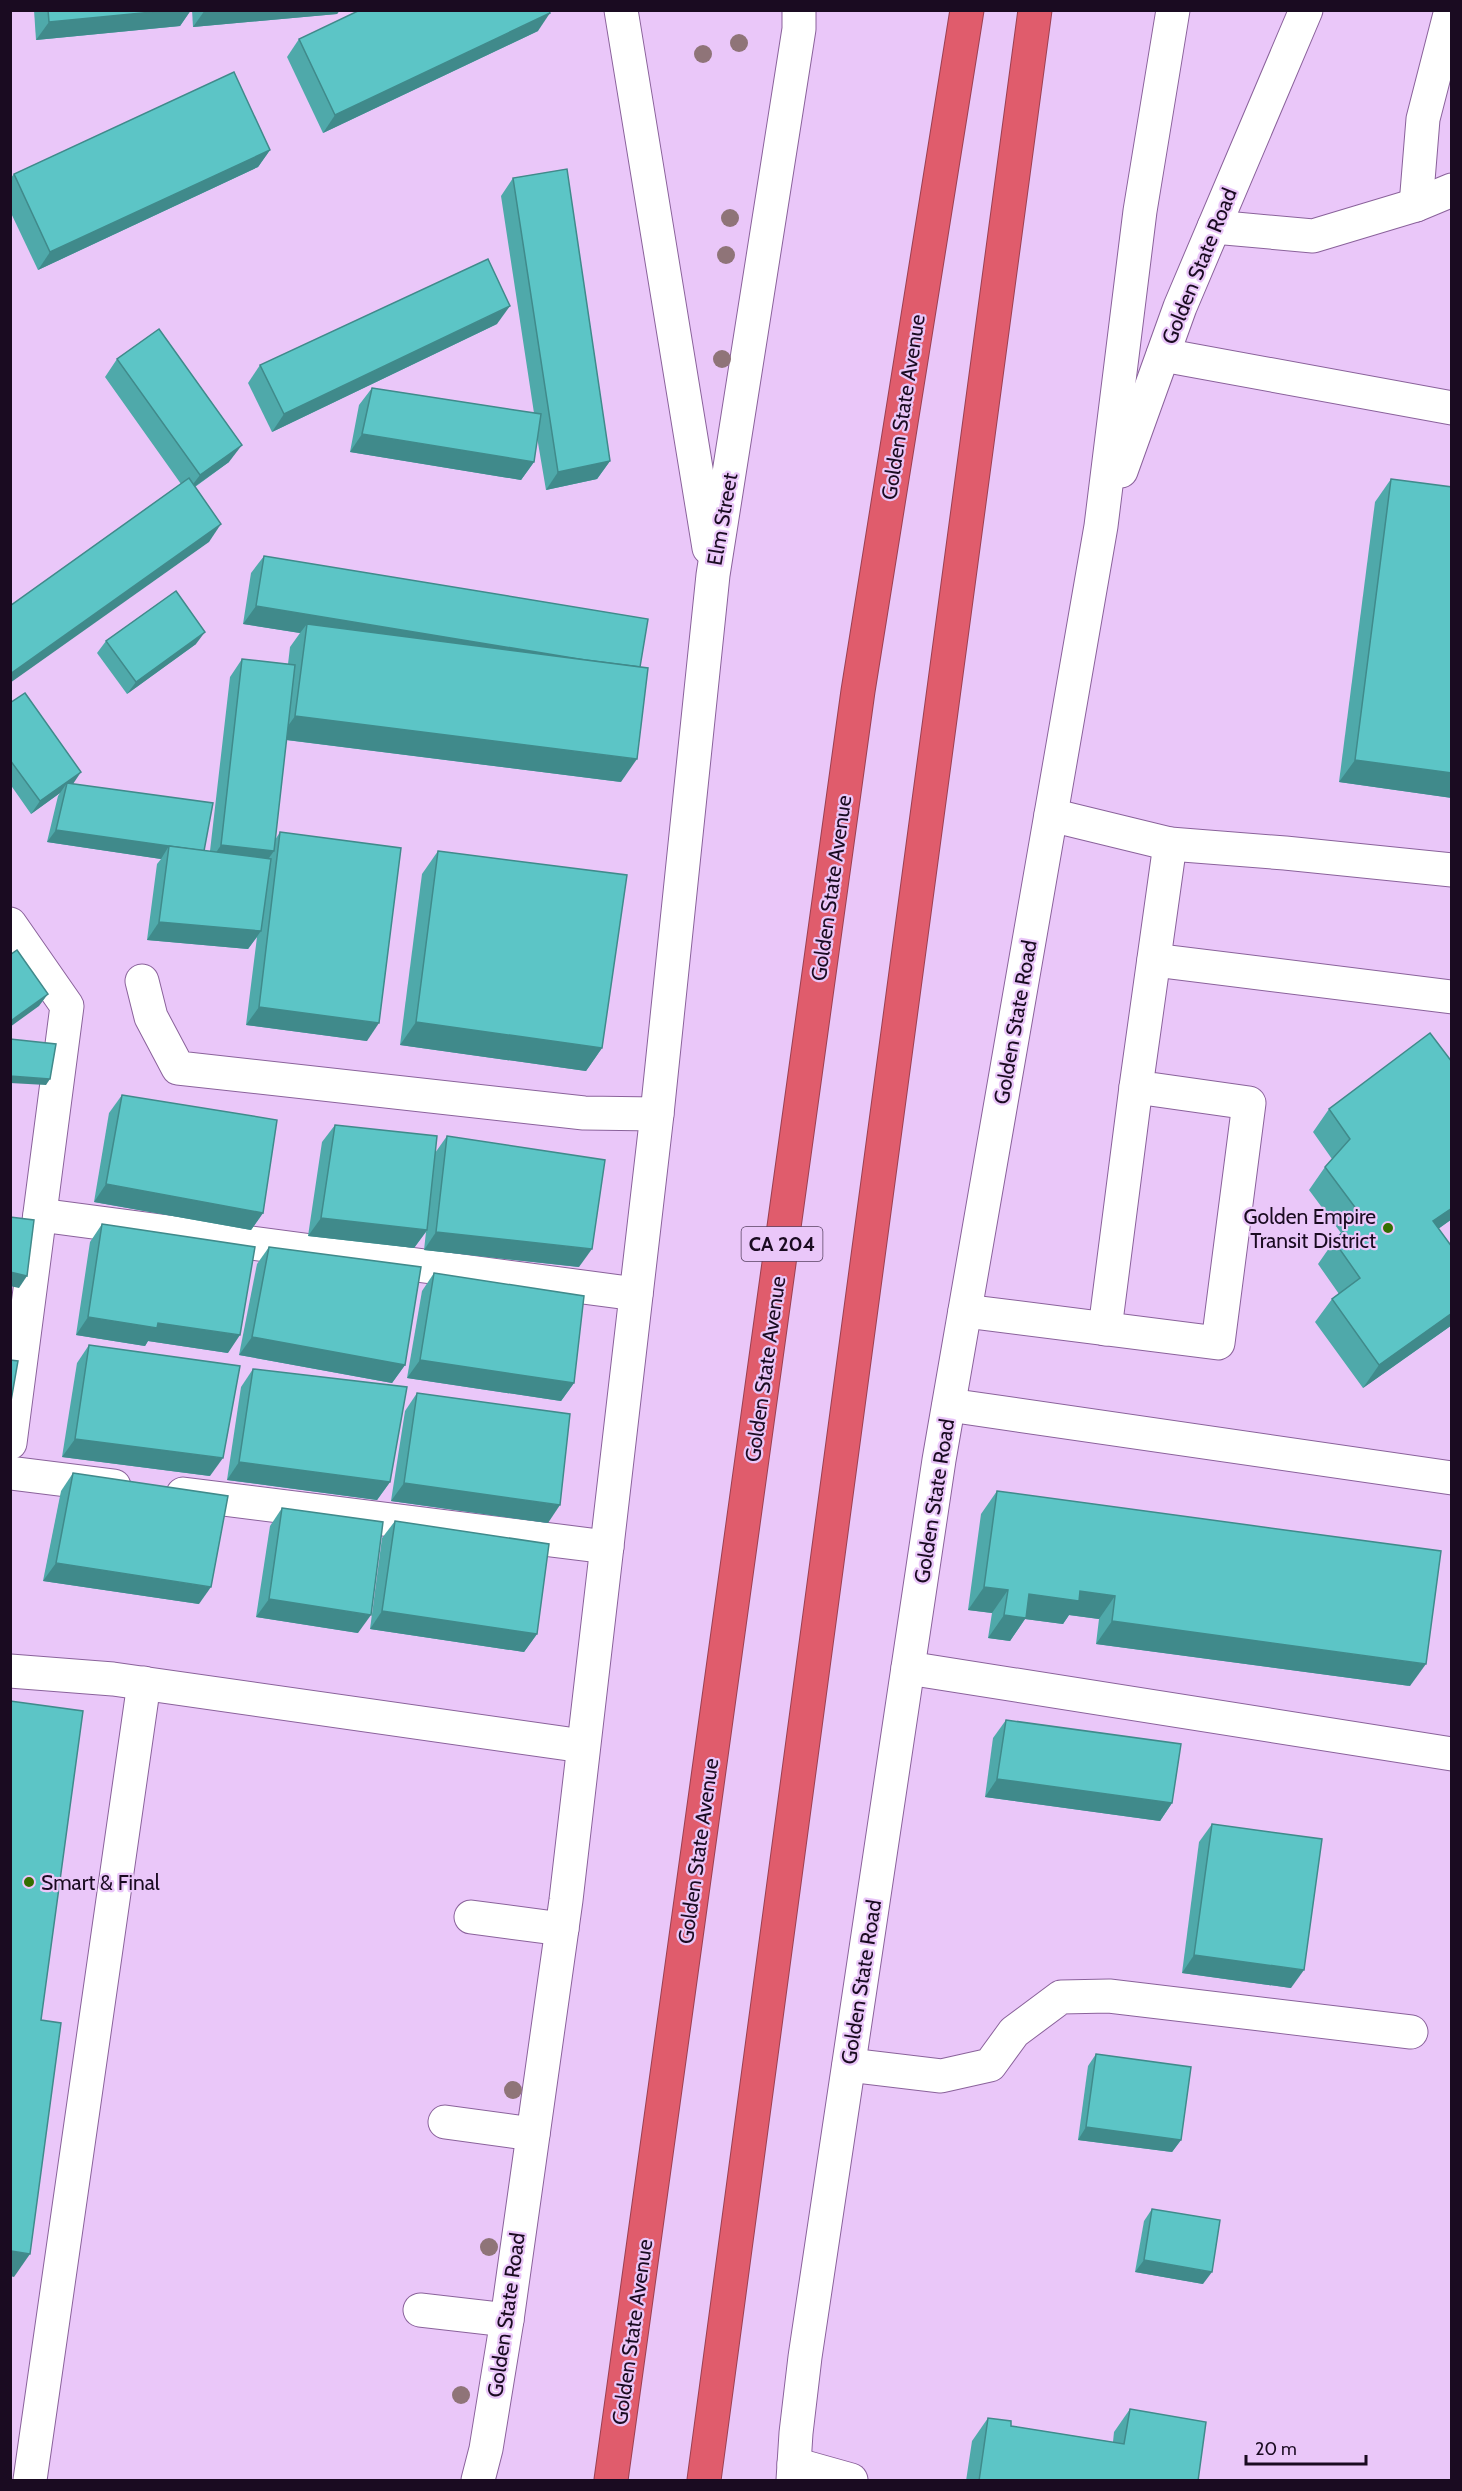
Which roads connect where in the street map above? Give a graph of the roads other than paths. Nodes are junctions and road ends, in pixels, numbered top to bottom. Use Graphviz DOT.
graph roads {
  1 [pos="967,10"];
  2 [pos="1035,10"];
  3 [pos="1173,10"];
  4 [pos="1306,10"];
  5 [pos="1451,10"];
  6 [pos="623,14"];
  7 [pos="798,17"];
  8 [pos="1452,190"];
  9 [pos="1416,206"];
  10 [pos="1214,227"];
  11 [pos="1163,355"];
  12 [pos="1452,408"];
  13 [pos="1101,526"];
  14 [pos="713,575"];
  15 [pos="1051,815"];
  16 [pos="1170,844"];
  17 [pos="1452,870"];
  18 [pos="10,924"];
  19 [pos="1154,960"];
  20 [pos="142,981"];
  21 [pos="1452,997"];
  22 [pos="1136,1087"];
  23 [pos="657,1114"];
  24 [pos="40,1215"];
  25 [pos="636,1294"];
  26 [pos="965,1311"];
  27 [pos="1104,1329"];
  28 [pos="949,1405"];
  29 [pos="10,1443"];
  30 [pos="10,1473"];
  31 [pos="1452,1478"];
  32 [pos="607,1547"];
  33 [pos="908,1668"];
  34 [pos="10,1671"];
  35 [pos="144,1683"];
  36 [pos="584,1746"];
  37 [pos="1452,1754"];
  38 [pos="471,1917"];
  39 [pos="562,1929"];
  40 [pos="1411,2032"];
  41 [pos="849,2065"];
  42 [pos="445,2122"];
  43 [pos="533,2134"];
  44 [pos="420,2310"];
  45 [pos="507,2320"];
  46 [pos="794,2472"];
  47 [pos="30,2481"];
  48 [pos="478,2481"];
  49 [pos="611,2481"];
  50 [pos="704,2481"];
  51 [pos="851,2481"];
  1 -- 49 [label="highway, Golden State Avenue / CA 204"];
  2 -- 50 [label="highway"];
  3 -- 13 [label="street, Golden State Road"];
  4 -- 10 [label="street, Golden State Road"];
  5 -- 9 [label="street"];
  6 -- 14 [label="street, Elm Street"];
  7 -- 14 [label="street, Elm Street"];
  8 -- 9 [label="street"];
  9 -- 10 [label="street"];
  10 -- 11 [label="street, Golden State Road"];
  11 -- 12 [label="street"];
  11 -- 13 [label="street, Golden State Road"];
  13 -- 15 [label="street, Golden State Road"];
  14 -- 23 [label="street, Golden State Road"];
  15 -- 16 [label="street"];
  15 -- 26 [label="street, Golden State Road"];
  16 -- 17 [label="street"];
  16 -- 19 [label="street"];
  18 -- 24 [label="street"];
  19 -- 21 [label="street"];
  19 -- 22 [label="street"];
  20 -- 23 [label="street"];
  22 -- 27 [label="street"];
  22 -- 27 [label="street"];
  23 -- 25 [label="street, Golden State Road"];
  24 -- 25 [label="street"];
  24 -- 29 [label="street"];
  25 -- 32 [label="street, Golden State Road"];
  26 -- 27 [label="street"];
  26 -- 28 [label="street, Golden State Road"];
  28 -- 31 [label="street"];
  28 -- 33 [label="street, Golden State Road"];
  30 -- 32 [label="street"];
  32 -- 36 [label="street, Golden State Road"];
  33 -- 37 [label="street"];
  33 -- 41 [label="street, Golden State Road"];
  34 -- 35 [label="street"];
  35 -- 36 [label="street"];
  35 -- 47 [label="street"];
  36 -- 39 [label="street, Golden State Road"];
  38 -- 39 [label="street"];
  39 -- 43 [label="street, Golden State Road"];
  40 -- 41 [label="street"];
  41 -- 46 [label="street, Golden State Road"];
  42 -- 43 [label="street"];
  43 -- 45 [label="street, Golden State Road"];
  44 -- 45 [label="street"];
  45 -- 48 [label="street, Golden State Road"];
  46 -- 51 [label="street"];
}
